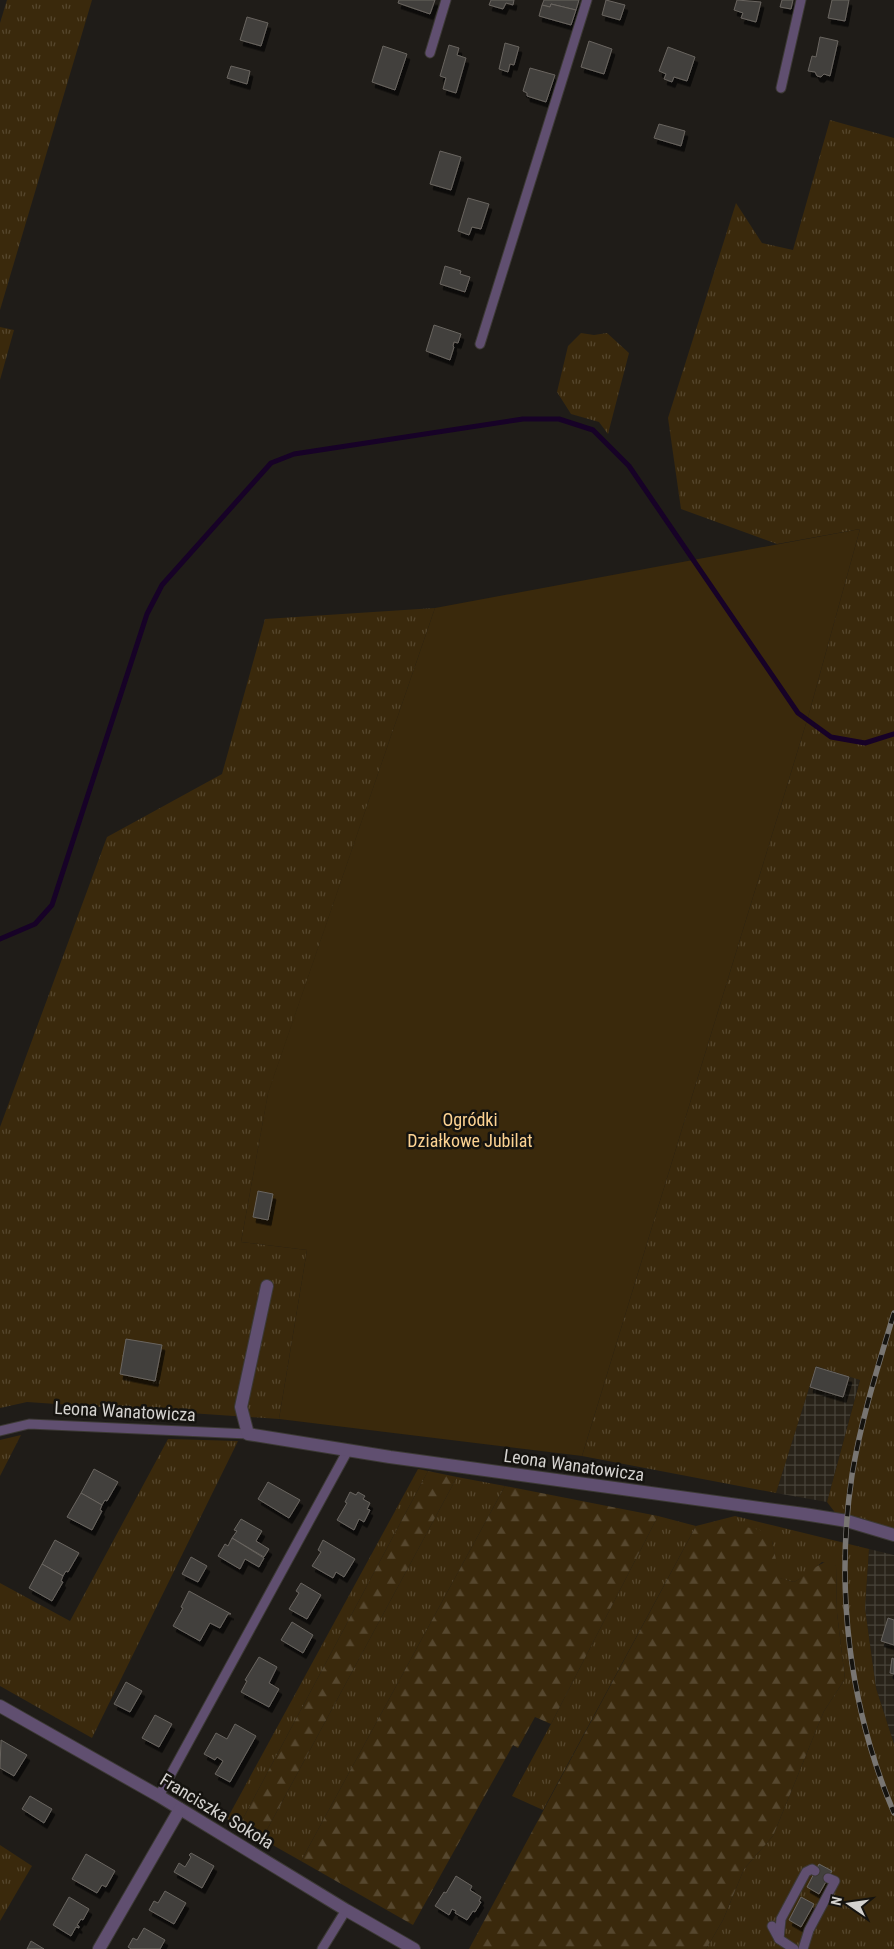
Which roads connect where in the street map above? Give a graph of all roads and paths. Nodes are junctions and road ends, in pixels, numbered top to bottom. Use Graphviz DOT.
graph roads {
  1 [pos="446,0"];
  2 [pos="587,0"];
  3 [pos="801,0"];
  4 [pos="430,53"];
  5 [pos="781,88"];
  6 [pos="480,344"];
  7 [pos="267,1286"];
  8 [pos="0,1431"];
  9 [pos="248,1434"];
  10 [pos="348,1450"];
  11 [pos="894,1535"];
  12 [pos="0,1706"];
  13 [pos="159,1796"];
  14 [pos="180,1809"];
  15 [pos="815,1871"];
  16 [pos="828,1878"];
  17 [pos="346,1910"];
  18 [pos="772,1926"];
  19 [pos="779,1939"];
  20 [pos="98,1949"];
  21 [pos="322,1949"];
  22 [pos="414,1949"];
  23 [pos="794,1949"];
  24 [pos="803,1949"];
  1 -- 4 [label="lane"];
  2 -- 6 [label="lane"];
  3 -- 5 [label="lane"];
  7 -- 9 [label="street"];
  8 -- 9 [label="lane, Leona Wanatowicza"];
  9 -- 10 [label="street, Leona Wanatowicza"];
  10 -- 11 [label="street, Leona Wanatowicza"];
  10 -- 13 [label="lane"];
  12 -- 13 [label="street, Franciszka Sokoła"];
  13 -- 14 [label="street, Franciszka Sokoła"];
  14 -- 17 [label="street, Franciszka Sokoła"];
  14 -- 20 [label="street"];
  15 -- 19 [label="lane"];
  16 -- 24 [label="lane"];
  17 -- 21 [label="lane"];
  17 -- 22 [label="street, Franciszka Sokoła"];
  18 -- 19 [label="lane"];
  19 -- 23 [label="lane"];
}
